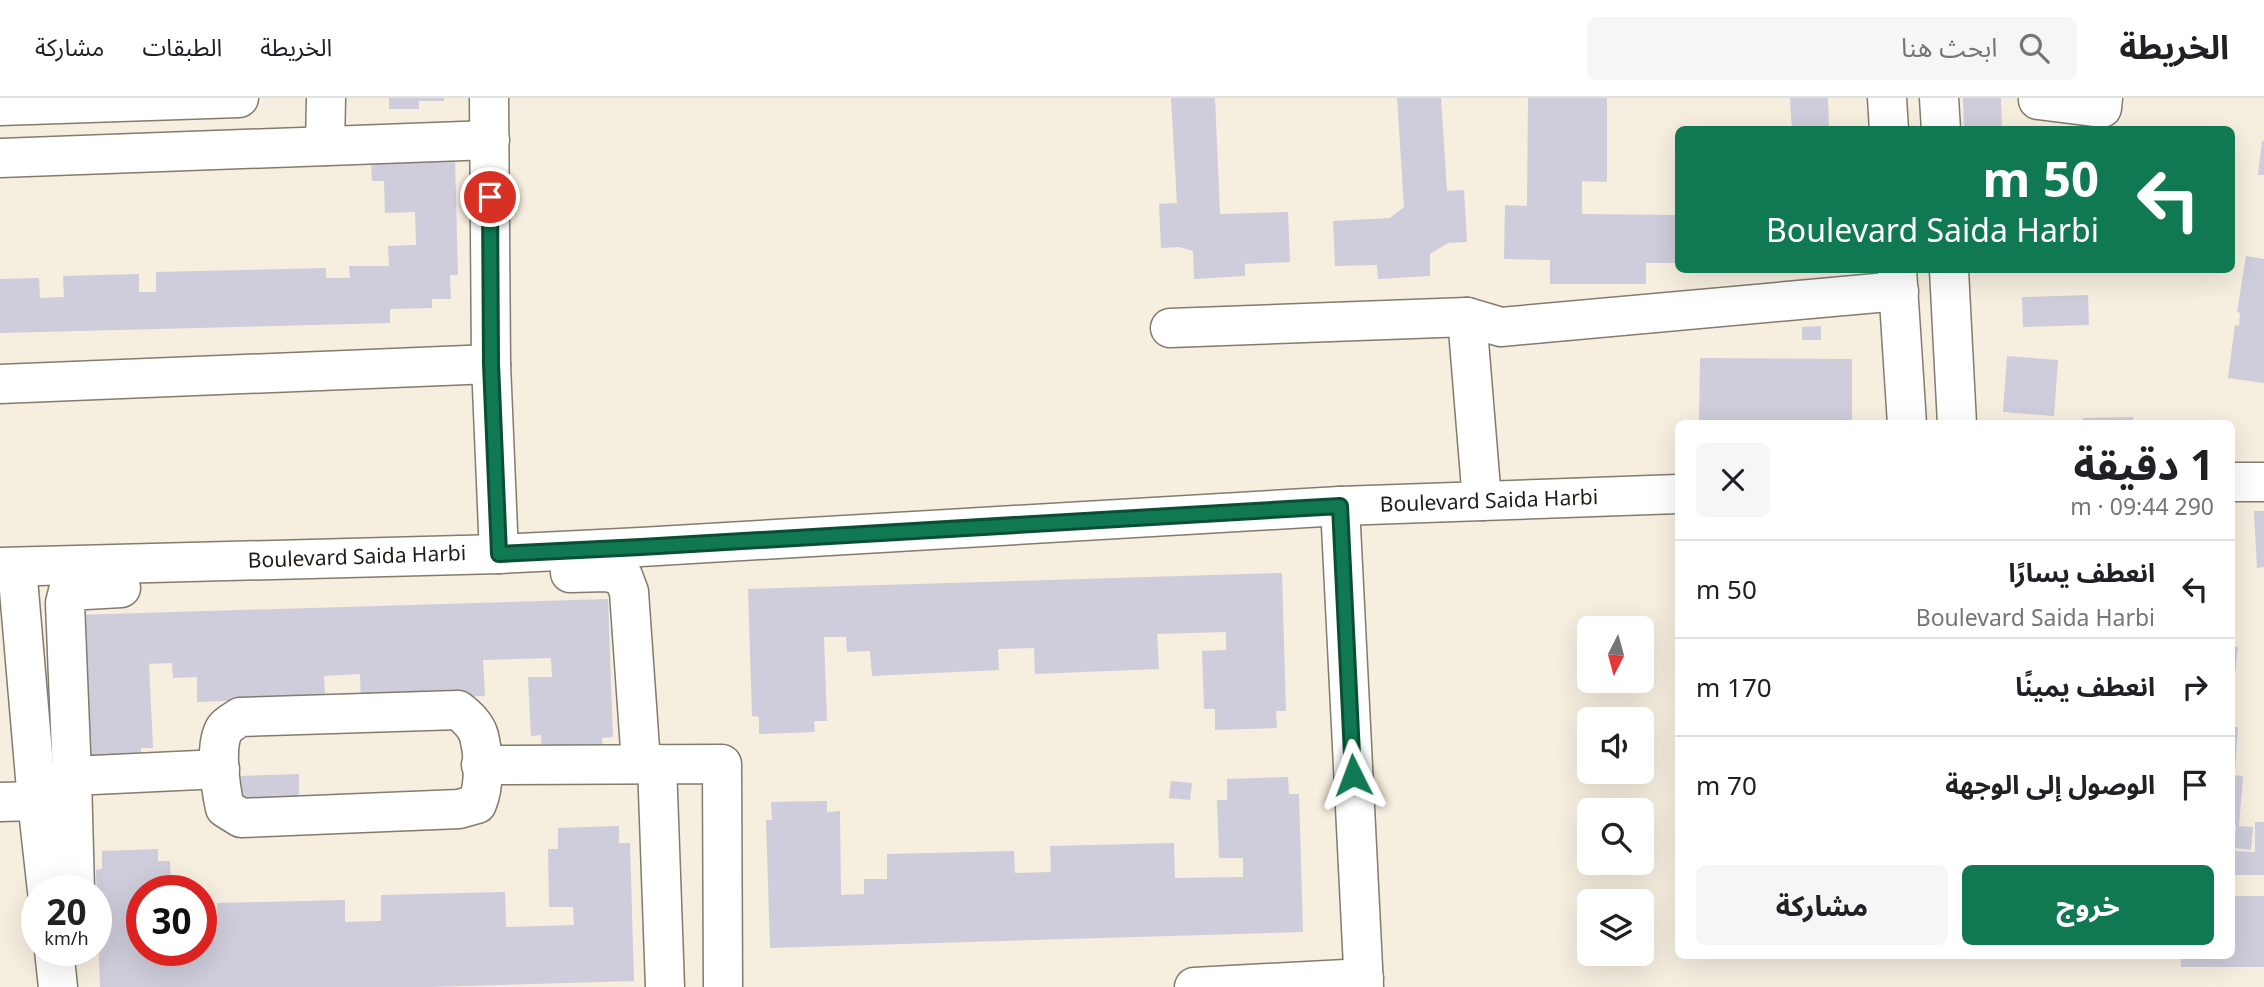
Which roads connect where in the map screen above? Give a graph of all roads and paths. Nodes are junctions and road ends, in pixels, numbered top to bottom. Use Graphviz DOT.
graph roads {
  1 [pos="239,98"];
  2 [pos="326,98"];
  3 [pos="489,98"];
  4 [pos="1888,98"];
  5 [pos="1939,98"];
  6 [pos="2038,98"];
  7 [pos="2103,98"];
  8 [pos="0,106"];
  9 [pos="1889,126"];
  10 [pos="1941,126"];
  11 [pos="489,141"];
  12 [pos="325,146"];
  13 [pos="0,158"];
  14 [pos="1949,273"];
  15 [pos="1898,280"];
  16 [pos="1466,317"];
  17 [pos="1170,328"];
  18 [pos="491,364"];
  19 [pos="0,384"];
  20 [pos="1907,420"];
  21 [pos="1957,420"];
  22 [pos="2235,482"];
  23 [pos="2264,482"];
  24 [pos="1675,495"];
  25 [pos="1482,501"];
  26 [pos="1340,506"];
  27 [pos="499,554"];
  28 [pos="9,567"];
  29 [pos="649,764"];
  30 [pos="481,765"];
  31 [pos="220,769"];
  32 [pos="72,776"];
  33 [pos="18,802"];
  34 [pos="42,875"];
  35 [pos="75,875"];
  36 [pos="56,966"];
  37 [pos="77,966"];
  38 [pos="1364,983"];
  39 [pos="58,987"];
  40 [pos="78,987"];
  41 [pos="665,987"];
  42 [pos="723,987"];
  43 [pos="1194,987"];
  1 -- 8 [label="street"];
  2 -- 12 [label="street"];
  3 -- 11 [label="street"];
  4 -- 9 [label="street"];
  5 -- 10 [label="street"];
  6 -- 7 [label="street"];
  11 -- 12 [label="street"];
  11 -- 18 [label="street"];
  12 -- 13 [label="street"];
  14 -- 21 [label="street"];
  15 -- 16 [label="street"];
  15 -- 20 [label="street"];
  16 -- 17 [label="street"];
  16 -- 25 [label="street"];
  18 -- 19 [label="street"];
  18 -- 27 [label="street"];
  22 -- 23 [label="street"];
  24 -- 25 [label="street, Boulevard Saida Harbi"];
  25 -- 26 [label="street, Boulevard Saida Harbi"];
  26 -- 27 [label="street, Boulevard Saida Harbi"];
  26 -- 38 [label="street"];
  27 -- 28 [label="street, Boulevard Saida Harbi"];
  28 -- 33 [label="street"];
  29 -- 30 [label="street"];
  29 -- 32 [label="street"];
  29 -- 41 [label="street"];
  29 -- 42 [label="street"];
  30 -- 31 [label="street"];
  30 -- 31 [label="street"];
  31 -- 32 [label="street"];
  32 -- 35 [label="street"];
  33 -- 34 [label="street"];
  36 -- 39 [label="street"];
  37 -- 40 [label="street"];
  38 -- 43 [label="street"];
}
